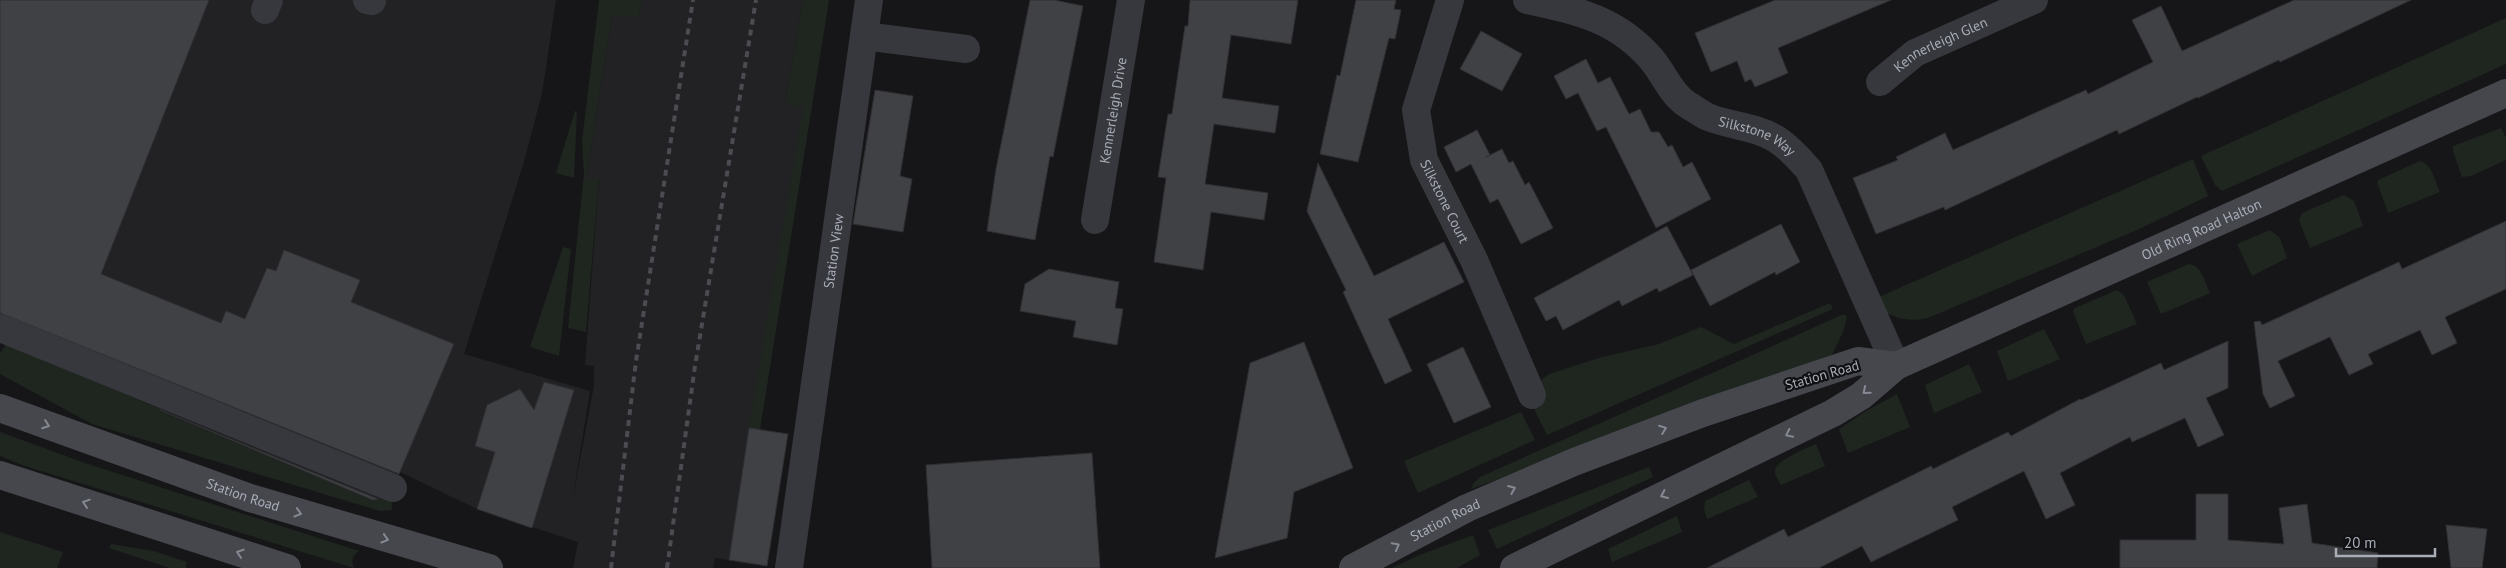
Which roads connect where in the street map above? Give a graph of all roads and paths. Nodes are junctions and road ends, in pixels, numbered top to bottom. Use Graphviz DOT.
graph roads {
  1 [pos="869,0"];
  2 [pos="1131,0"];
  3 [pos="1450,0"];
  4 [pos="1526,0"];
  5 [pos="2034,0"];
  6 [pos="864,36"];
  7 [pos="966,49"];
  8 [pos="1880,82"];
  9 [pos="2506,93"];
  10 [pos="1095,220"];
  11 [pos="0,328"];
  12 [pos="1896,366"];
  13 [pos="1532,395"];
  14 [pos="0,408"];
  15 [pos="0,475"];
  16 [pos="393,488"];
  17 [pos="416,559"];
  18 [pos="1358,567"];
  19 [pos="287,568"];
  20 [pos="489,568"];
  21 [pos="789,568"];
  22 [pos="1514,568"];
  1 -- 6 [label="street, Station View"];
  2 -- 10 [label="street, Kennerleigh Drive"];
  3 -- 13 [label="street, Silkstone Court"];
  4 -- 12 [label="street, Silkstone Way"];
  5 -- 8 [label="street, Kennerleigh Glen"];
  6 -- 7 [label="street"];
  6 -- 21 [label="street, Station View"];
  9 -- 12 [label="main road, Old Ring Road Halton"];
  11 -- 16 [label="street"];
  18 -- 12 [label="main road, Station Road, one-way"];
  12 -- 22 [label="main road, Station Road, one-way"];
  14 -- 17 [label="main road, Station Road, one-way"];
  19 -- 15 [label="main road, one-way"];
  17 -- 20 [label="main road, Station Road"];
}
